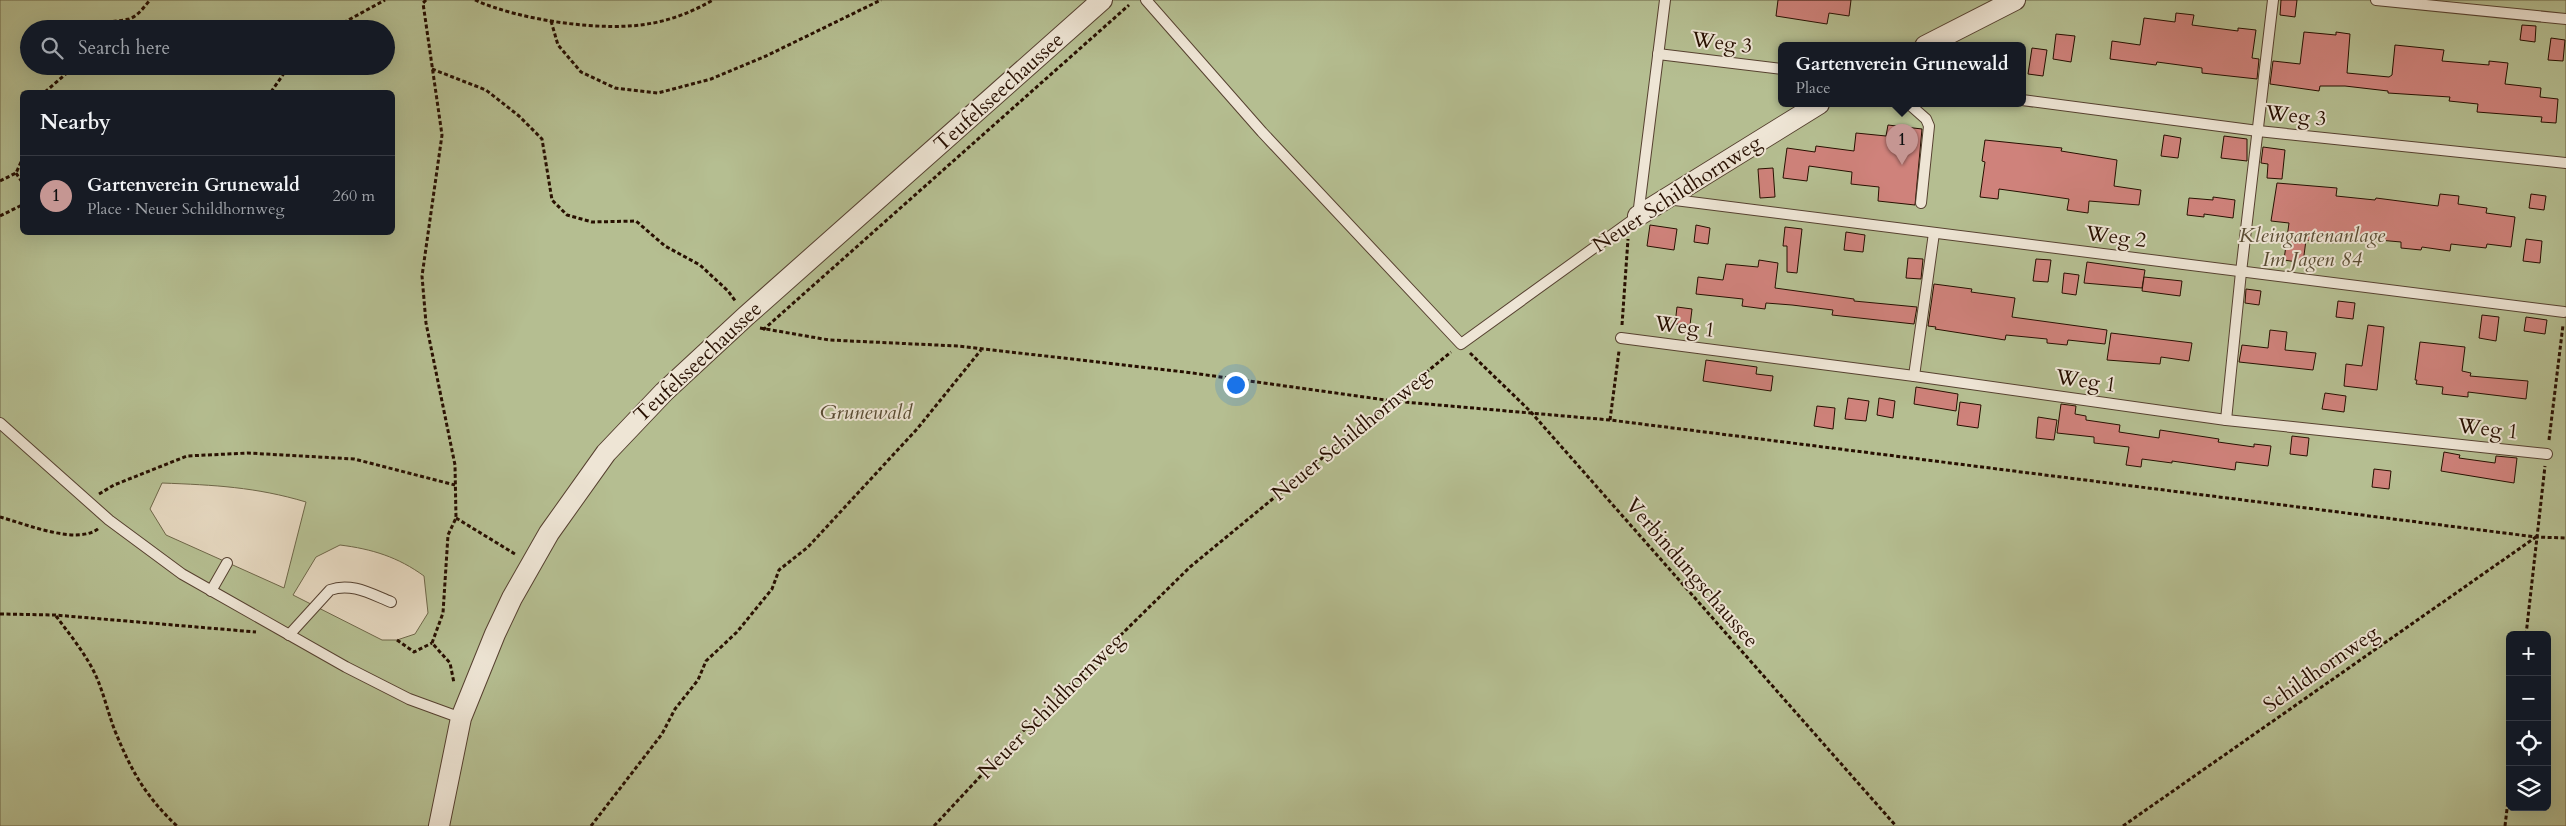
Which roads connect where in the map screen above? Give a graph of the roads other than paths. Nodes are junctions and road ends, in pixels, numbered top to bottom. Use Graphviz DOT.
graph roads {
  1 [pos="1102,0"];
  2 [pos="1146,0"];
  3 [pos="1665,0"];
  4 [pos="2015,0"];
  5 [pos="2273,0"];
  6 [pos="2376,0"];
  7 [pos="2566,19"];
  8 [pos="1933,42"];
  9 [pos="1658,54"];
  10 [pos="1778,69"];
  11 [pos="2026,101"];
  12 [pos="1813,107"];
  13 [pos="1912,107"];
  14 [pos="2258,131"];
  15 [pos="2566,163"];
  16 [pos="1664,198"];
  17 [pos="1921,203"];
  18 [pos="1638,216"];
  19 [pos="1934,233"];
  20 [pos="2241,272"];
  21 [pos="2564,317"];
  22 [pos="1622,338"];
  23 [pos="1914,376"];
  24 [pos="2226,420"];
  25 [pos="0,422"];
  26 [pos="2547,454"];
  27 [pos="227,563"];
  28 [pos="211,590"];
  29 [pos="391,602"];
  30 [pos="289,635"];
  31 [pos="460,718"];
  32 [pos="439,826"];
  1 -- 31 [label="street, Teufelsseechaussee"];
  2 -- 18 [label="lane, Neuer Schildhornweg"];
  3 -- 9 [label="lane"];
  4 -- 8 [label="street"];
  5 -- 14 [label="lane"];
  6 -- 7 [label="lane"];
  9 -- 10 [label="lane, Weg 3"];
  9 -- 18 [label="lane"];
  11 -- 14 [label="lane, Weg 3"];
  12 -- 16 [label="street, Neuer Schildhornweg"];
  13 -- 17 [label="lane"];
  14 -- 15 [label="lane, Weg 3"];
  14 -- 20 [label="lane"];
  16 -- 18 [label="street, Neuer Schildhornweg"];
  16 -- 19 [label="lane, Weg 2"];
  19 -- 20 [label="lane, Weg 2"];
  19 -- 23 [label="lane"];
  20 -- 21 [label="lane, Weg 2"];
  20 -- 24 [label="lane"];
  22 -- 23 [label="lane, Weg 1"];
  23 -- 24 [label="lane, Weg 1"];
  24 -- 26 [label="lane, Weg 1"];
  25 -- 28 [label="lane"];
  27 -- 28 [label="lane"];
  28 -- 30 [label="lane"];
  29 -- 30 [label="lane"];
  30 -- 31 [label="lane"];
  31 -- 32 [label="street, Teufelsseechaussee"];
}
